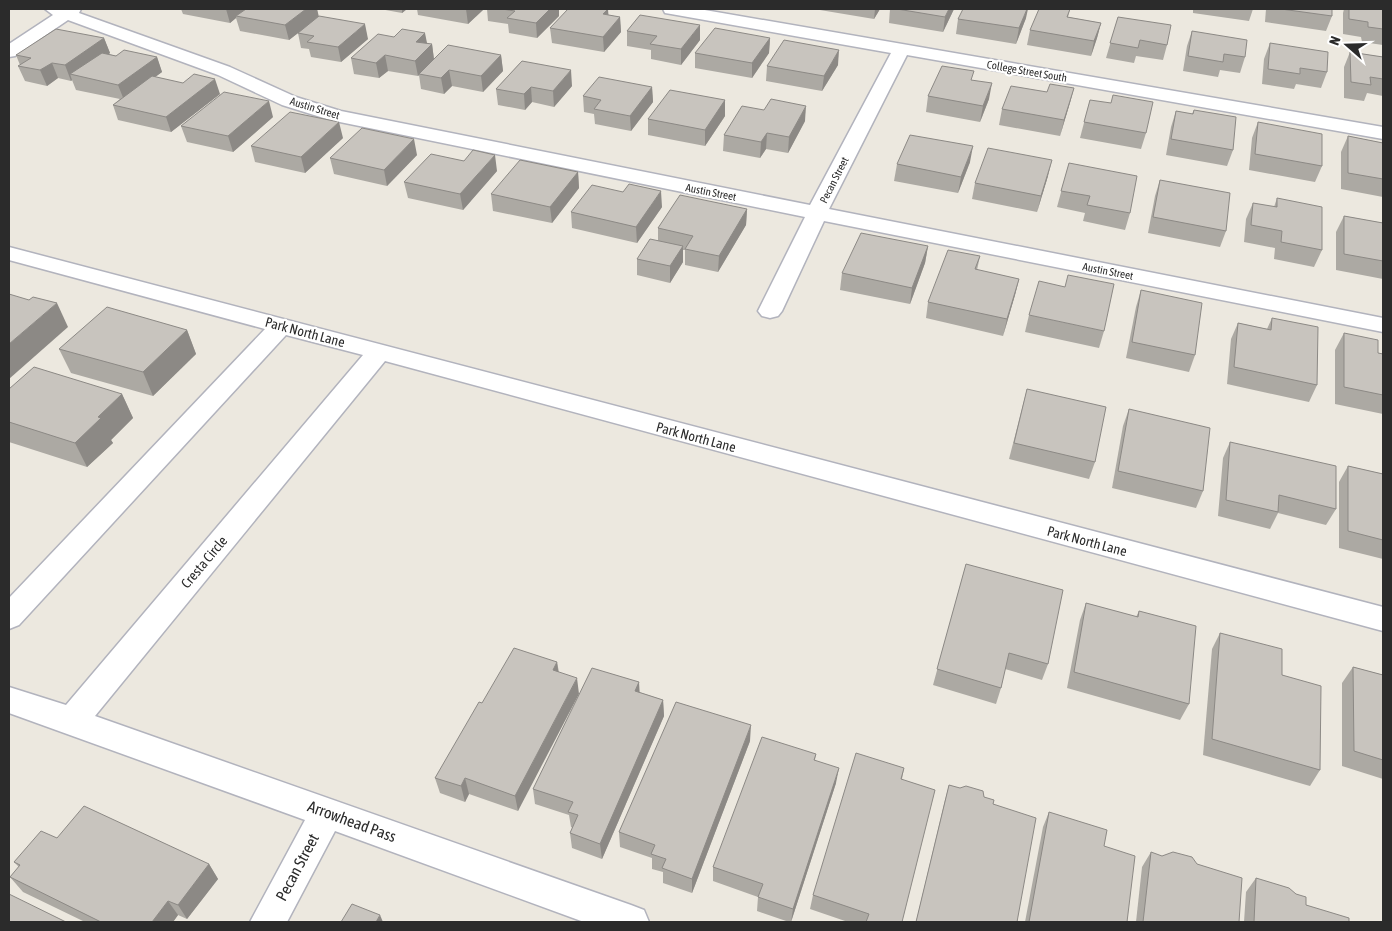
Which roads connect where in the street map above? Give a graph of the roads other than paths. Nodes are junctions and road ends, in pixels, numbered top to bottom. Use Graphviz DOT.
graph roads {
  1 [pos="671,9"];
  2 [pos="64,10"];
  3 [pos="901,50"];
  4 [pos="9,52"];
  5 [pos="1383,132"];
  6 [pos="817,213"];
  7 [pos="9,253"];
  8 [pos="770,311"];
  9 [pos="1383,324"];
  10 [pos="282,326"];
  11 [pos="379,352"];
  12 [pos="9,617"];
  13 [pos="1383,619"];
  14 [pos="9,700"];
  15 [pos="72,721"];
  16 [pos="327,812"];
  17 [pos="268,922"];
  18 [pos="631,922"];
  1 -- 3 [label="street, College Street South"];
  2 -- 4 [label="street"];
  2 -- 6 [label="street, Austin Street"];
  3 -- 5 [label="street, College Street South"];
  3 -- 6 [label="street, Pecan Street"];
  6 -- 8 [label="street, Pecan Street"];
  6 -- 9 [label="street, Austin Street"];
  7 -- 10 [label="street, Park North Lane"];
  10 -- 11 [label="street, Park North Lane"];
  10 -- 12 [label="street"];
  11 -- 13 [label="street, Park North Lane"];
  11 -- 15 [label="street, Cresta Circle"];
  14 -- 15 [label="street"];
  15 -- 16 [label="street, Arrowhead Pass"];
  16 -- 17 [label="street, Pecan Street"];
  16 -- 18 [label="street, Arrowhead Pass"];
}
